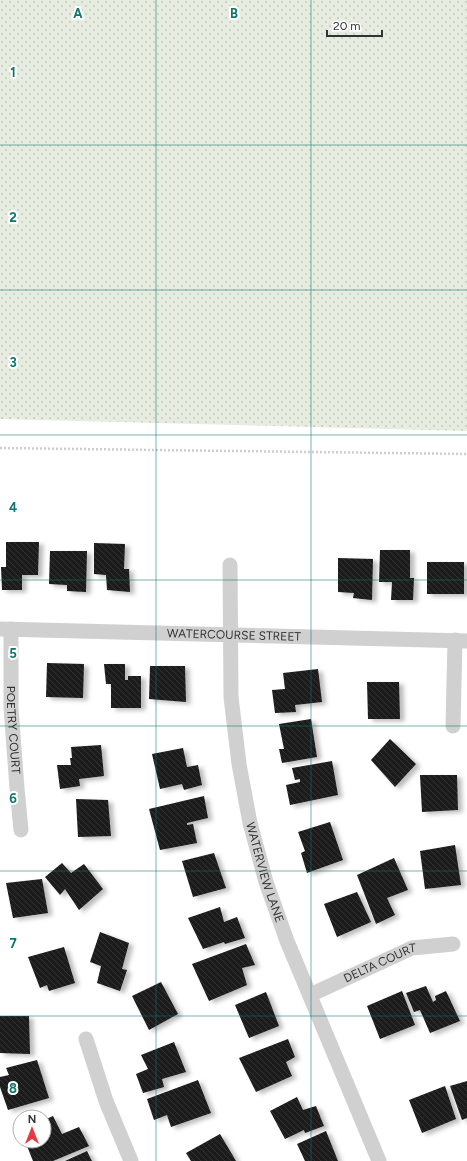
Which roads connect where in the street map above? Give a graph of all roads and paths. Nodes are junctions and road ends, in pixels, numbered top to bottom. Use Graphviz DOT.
graph roads {
  1 [pos="0,448"];
  2 [pos="467,454"];
  3 [pos="230,565"];
  4 [pos="6,629"];
  5 [pos="230,635"];
  6 [pos="461,641"];
  7 [pos="453,726"];
  8 [pos="21,830"];
  9 [pos="454,944"];
  10 [pos="310,995"];
  11 [pos="86,1039"];
  12 [pos="131,1161"];
  13 [pos="379,1161"];
  1 -- 2 [label="path"];
  3 -- 5 [label="street, WATERVIEW LANE"];
  4 -- 5 [label="street, WATERCOURSE STREET"];
  4 -- 8 [label="street, POETRY COURT"];
  5 -- 6 [label="street, WATERCOURSE STREET"];
  5 -- 10 [label="street, WATERVIEW LANE"];
  6 -- 7 [label="street"];
  9 -- 10 [label="street, DELTA COURT"];
  10 -- 13 [label="street, WATERVIEW LANE"];
  11 -- 12 [label="street"];
}
